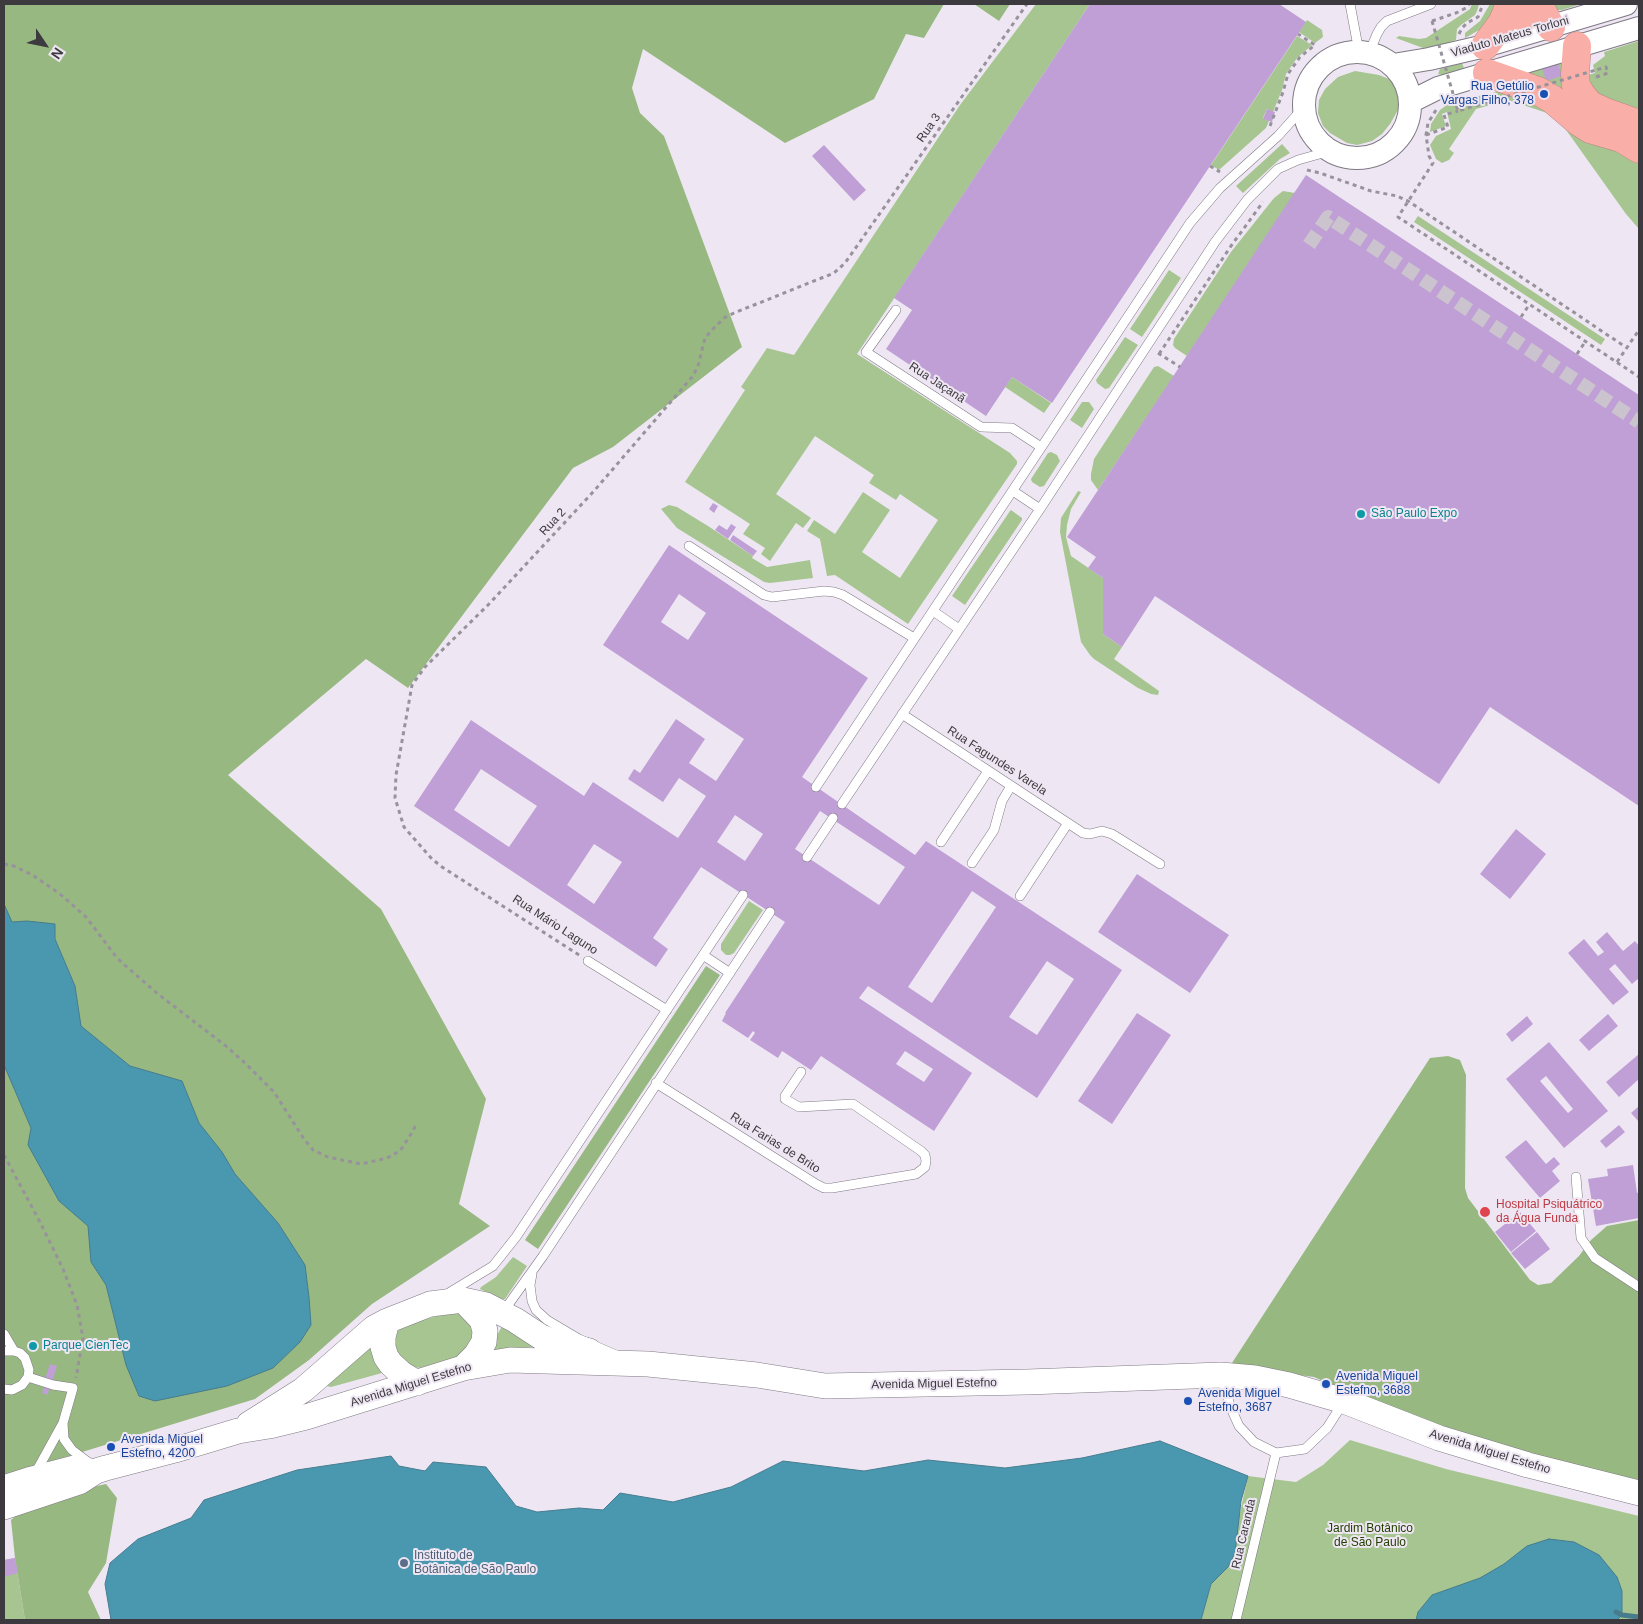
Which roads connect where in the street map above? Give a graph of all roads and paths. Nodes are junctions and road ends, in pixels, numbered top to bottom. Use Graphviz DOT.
graph roads {
  1 [pos="1027,4"];
  2 [pos="1350,4"];
  3 [pos="1404,4"];
  4 [pos="1431,4"];
  5 [pos="1469,4"];
  6 [pos="1626,4"];
  7 [pos="1507,8"];
  8 [pos="1409,12"];
  9 [pos="1560,24"];
  10 [pos="1639,28"];
  11 [pos="1298,34"];
  12 [pos="1484,46"];
  13 [pos="1364,52"];
  14 [pos="1429,59"];
  15 [pos="1393,65"];
  16 [pos="1487,73"];
  17 [pos="1598,76"];
  18 [pos="1461,96"];
  19 [pos="1441,99"];
  20 [pos="1410,102"];
  21 [pos="1304,107"];
  22 [pos="1458,111"];
  23 [pos="1639,124"];
  24 [pos="1268,130"];
  25 [pos="1426,135"];
  26 [pos="1639,149"];
  27 [pos="1330,151"];
  28 [pos="1210,166"];
  29 [pos="1227,166"];
  30 [pos="1298,172"];
  31 [pos="1269,196"];
  32 [pos="1408,201"];
  33 [pos="846,263"];
  34 [pos="1529,305"];
  35 [pos="896,310"];
  36 [pos="1521,317"];
  37 [pos="1639,330"];
  38 [pos="1585,342"];
  39 [pos="1147,346"];
  40 [pos="1627,348"];
  41 [pos="1159,354"];
  42 [pos="1577,354"];
  43 [pos="1617,362"];
  44 [pos="1180,367"];
  45 [pos="1639,377"];
  46 [pos="1041,448"];
  47 [pos="1013,491"];
  48 [pos="1040,509"];
  49 [pos="689,546"];
  50 [pos="933,611"];
  51 [pos="959,629"];
  52 [pos="914,638"];
  53 [pos="902,714"];
  54 [pos="988,771"];
  55 [pos="1011,786"];
  56 [pos="816,787"];
  57 [pos="842,804"];
  58 [pos="832,818"];
  59 [pos="1068,824"];
  60 [pos="941,842"];
  61 [pos="807,857"];
  62 [pos="432,859"];
  63 [pos="972,863"];
  64 [pos="4,864"];
  65 [pos="1160,864"];
  66 [pos="743,895"];
  67 [pos="1020,896"];
  68 [pos="770,912"];
  69 [pos="703,954"];
  70 [pos="588,961"];
  71 [pos="730,973"];
  72 [pos="666,1010"];
  73 [pos="801,1072"];
  74 [pos="656,1083"];
  75 [pos="416,1124"];
  76 [pos="4,1155"];
  77 [pos="1576,1177"];
  78 [pos="532,1271"];
  79 [pos="1639,1287"];
  80 [pos="463,1300"];
  81 [pos="430,1304"];
  82 [pos="387,1321"];
  83 [pos="494,1326"];
  84 [pos="4,1334"];
  85 [pos="4,1351"];
  86 [pos="14,1351"];
  87 [pos="619,1356"];
  88 [pos="648,1364"];
  89 [pos="463,1368"];
  90 [pos="1221,1375"];
  91 [pos="28,1377"];
  92 [pos="417,1383"];
  93 [pos="73,1388"];
  94 [pos="4,1391"];
  95 [pos="1344,1401"];
  96 [pos="63,1423"];
  97 [pos="238,1431"];
  98 [pos="1276,1453"];
  99 [pos="101,1470"];
  100 [pos="32,1479"];
  101 [pos="4,1488"];
  102 [pos="1639,1493"];
  103 [pos="4,1507"];
  104 [pos="1236,1620"];
  1 -- 33 [label="path, Rua 3"];
  2 -- 13 [label="lane"];
  3 -- 8 [label="lane"];
  4 -- 8 [label="lane"];
  5 -- 22 [label="path, bridge"];
  6 -- 9 [label="street, Viaduto Mateus Torloni"];
  7 -- 9 [label="highway"];
  7 -- 12 [label="highway"];
  8 -- 13 [label="lane"];
  9 -- 10 [label="street, Viaduto Mateus Torloni"];
  9 -- 12 [label="street, Viaduto Mateus Torloni"];
  9 -- 16 [label="street, Viaduto Mateus Torloni"];
  9 -- 23 [label="highway"];
  11 -- 24 [label="path"];
  12 -- 14 [label="street, Viaduto Mateus Torloni"];
  13 -- 15 [label="street"];
  13 -- 21 [label="street"];
  14 -- 15 [label="street, Viaduto Mateus Torloni"];
  14 -- 19 [label="street"];
  15 -- 20 [label="street"];
  16 -- 19 [label="street, Viaduto Mateus Torloni"];
  16 -- 26 [label="highway"];
  17 -- 22 [label="path, bridge"];
  18 -- 19 [label="path"];
  19 -- 20 [label="street, Viaduto Mateus Torloni"];
  19 -- 25 [label="path"];
  20 -- 27 [label="street"];
  21 -- 27 [label="street"];
  21 -- 46 [label="lane"];
  22 -- 25 [label="path"];
  25 -- 32 [label="path"];
  27 -- 39 [label="lane"];
  28 -- 29 [label="path"];
  30 -- 32 [label="path"];
  31 -- 41 [label="path"];
  32 -- 34 [label="path"];
  32 -- 40 [label="path"];
  33 -- 62 [label="path, Rua 2"];
  34 -- 36 [label="path"];
  34 -- 38 [label="path"];
  35 -- 46 [label="lane, Rua Jaçanã"];
  37 -- 40 [label="path"];
  38 -- 42 [label="path"];
  38 -- 43 [label="path"];
  39 -- 41 [label="path"];
  39 -- 48 [label="lane"];
  40 -- 43 [label="path"];
  41 -- 44 [label="path"];
  43 -- 45 [label="path"];
  46 -- 47 [label="lane"];
  47 -- 48 [label="lane"];
  47 -- 50 [label="lane"];
  48 -- 51 [label="lane"];
  49 -- 52 [label="lane"];
  50 -- 51 [label="lane"];
  50 -- 52 [label="lane"];
  51 -- 53 [label="lane"];
  52 -- 56 [label="lane"];
  53 -- 54 [label="lane, Rua Fagundes Varela"];
  53 -- 57 [label="lane"];
  54 -- 55 [label="lane, Rua Fagundes Varela"];
  54 -- 60 [label="lane"];
  55 -- 59 [label="lane, Rua Fagundes Varela"];
  55 -- 63 [label="lane"];
  58 -- 61 [label="lane"];
  59 -- 65 [label="lane, Rua Fagundes Varela"];
  59 -- 67 [label="lane"];
  62 -- 70 [label="path, Rua Mário Laguno"];
  64 -- 75 [label="path"];
  66 -- 69 [label="lane"];
  68 -- 71 [label="lane"];
  69 -- 71 [label="lane"];
  69 -- 72 [label="lane"];
  70 -- 72 [label="lane, Rua Mário Laguno"];
  71 -- 74 [label="lane"];
  72 -- 81 [label="lane"];
  73 -- 74 [label="lane, Rua Farias de Brito"];
  74 -- 78 [label="lane"];
  76 -- 93 [label="path"];
  77 -- 79 [label="lane"];
  78 -- 83 [label="lane"];
  78 -- 87 [label="lane"];
  80 -- 81 [label="main road, Avenida Miguel Estefno"];
  80 -- 83 [label="main road, Avenida Miguel Estefno"];
  80 -- 83 [label="main road"];
  81 -- 82 [label="main road, Avenida Miguel Estefno"];
  82 -- 92 [label="main road"];
  82 -- 97 [label="main road, Avenida Miguel Estefno"];
  83 -- 87 [label="main road, Avenida Miguel Estefno"];
  83 -- 89 [label="main road"];
  84 -- 86 [label="lane"];
  85 -- 86 [label="lane"];
  86 -- 91 [label="lane"];
  87 -- 88 [label="main road, Avenida Miguel Estefno"];
  88 -- 89 [label="main road, Avenida Miguel Estefno"];
  88 -- 90 [label="main road, Avenida Miguel Estefno"];
  89 -- 92 [label="main road, Avenida Miguel Estefno"];
  90 -- 95 [label="main road, Avenida Miguel Estefno"];
  90 -- 98 [label="lane"];
  91 -- 93 [label="lane"];
  91 -- 94 [label="lane"];
  92 -- 97 [label="main road, Avenida Miguel Estefno"];
  93 -- 96 [label="lane"];
  95 -- 98 [label="lane"];
  95 -- 102 [label="main road, Avenida Miguel Estefno"];
  96 -- 99 [label="lane"];
  96 -- 100 [label="lane"];
  97 -- 99 [label="main road, Avenida Miguel Estefno"];
  98 -- 104 [label="lane, Rua Caranda"];
  99 -- 100 [label="main road, Avenida Miguel Estefno"];
  99 -- 103 [label="main road, Avenida Miguel Estefno"];
  100 -- 101 [label="main road, Avenida Miguel Estefno"];
}
